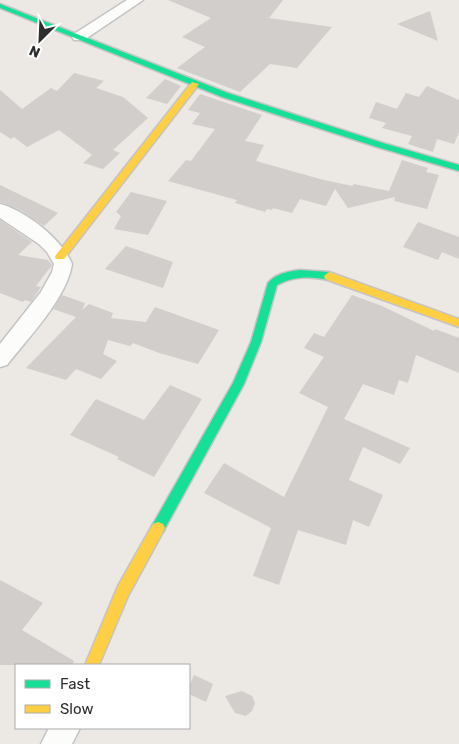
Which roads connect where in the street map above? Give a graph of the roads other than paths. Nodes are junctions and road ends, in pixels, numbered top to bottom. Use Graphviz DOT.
graph roads {
  1 [pos="136,0"];
  2 [pos="0,6"];
  3 [pos="78,37"];
  4 [pos="196,84"];
  5 [pos="459,168"];
  6 [pos="0,210"];
  7 [pos="60,257"];
  8 [pos="459,323"];
  9 [pos="0,358"];
  10 [pos="92,664"];
  11 [pos="64,729"];
  12 [pos="56,744"];
  1 -- 3 [label="street"];
  2 -- 3 [label="street"];
  3 -- 4 [label="street"];
  4 -- 5 [label="street"];
  4 -- 7 [label="street"];
  6 -- 7 [label="street"];
  7 -- 9 [label="street"];
  8 -- 10 [label="street"];
  11 -- 12 [label="street"];
}
